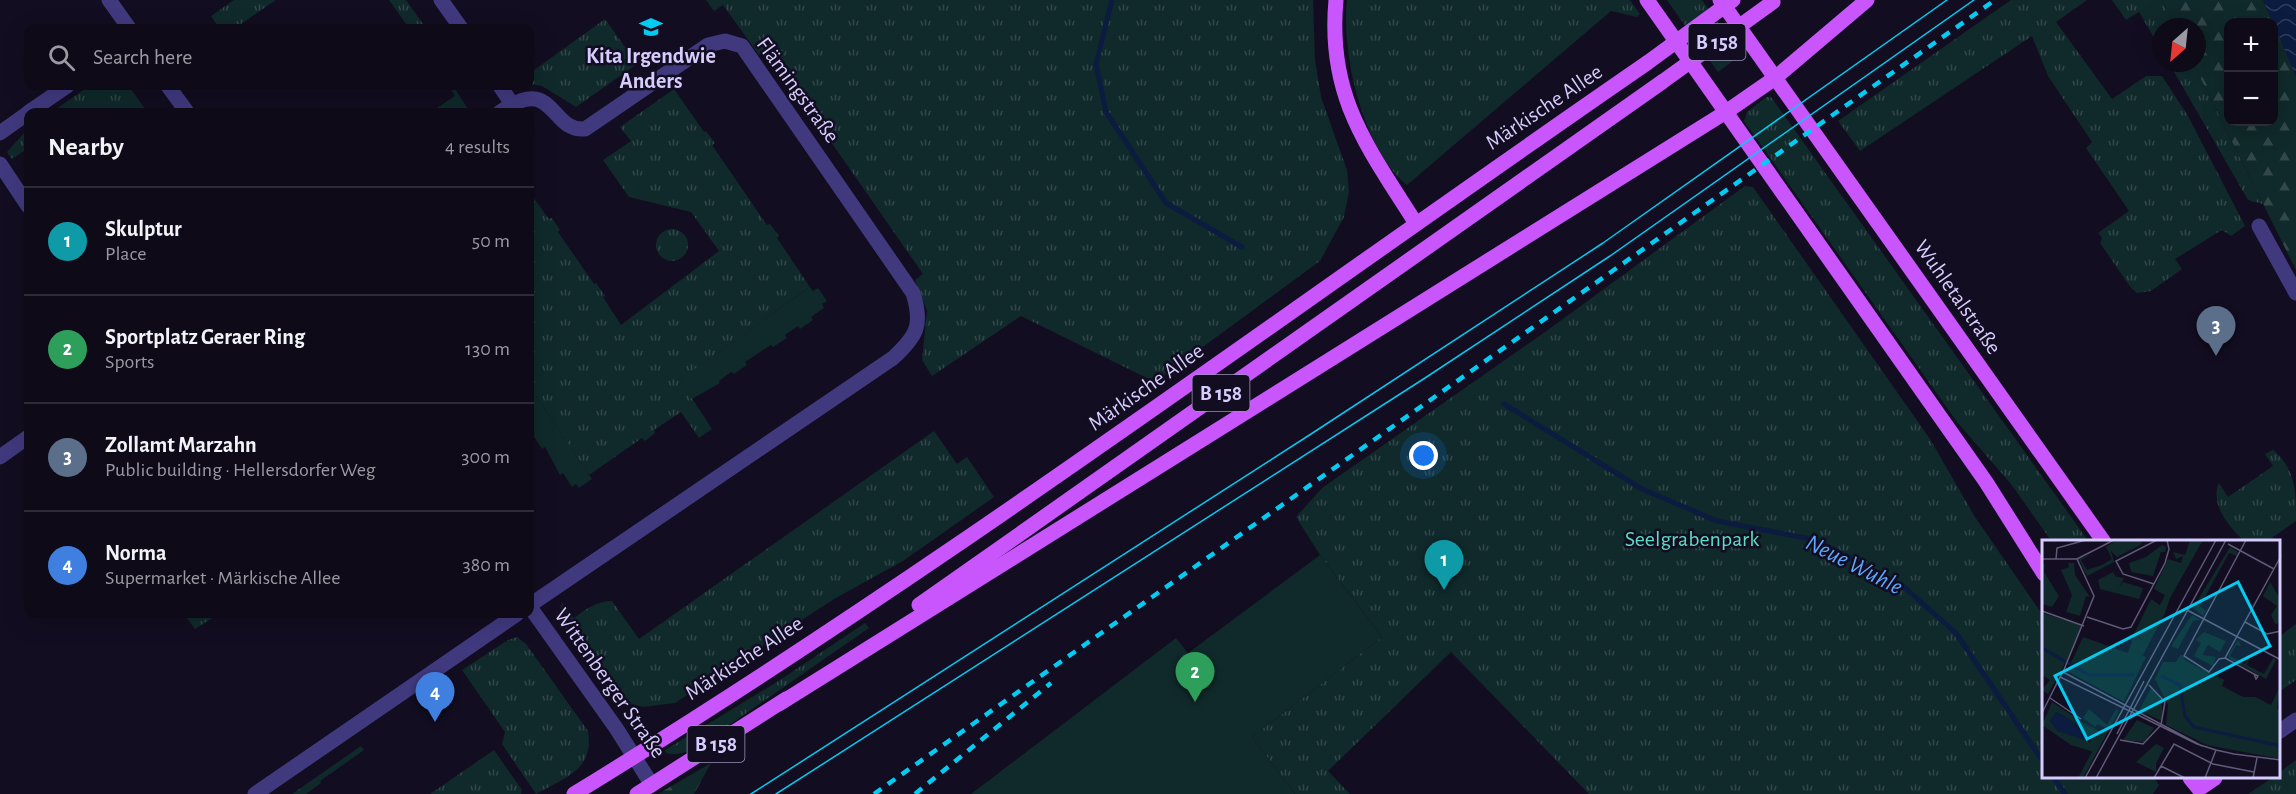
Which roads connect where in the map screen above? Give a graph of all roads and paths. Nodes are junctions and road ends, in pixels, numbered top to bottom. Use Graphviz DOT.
graph roads {
  1 [pos="109,0"];
  2 [pos="441,0"];
  3 [pos="1336,0"];
  4 [pos="1647,0"];
  5 [pos="1720,0"];
  6 [pos="1732,0"];
  7 [pos="1867,0"];
  8 [pos="1774,1"];
  9 [pos="126,24"];
  10 [pos="458,24"];
  11 [pos="1775,78"];
  12 [pos="61,90"];
  13 [pos="171,90"];
  14 [pos="501,90"];
  15 [pos="36,108"];
  16 [pos="184,108"];
  17 [pos="506,108"];
  18 [pos="1726,112"];
  19 [pos="24,116"];
  20 [pos="0,133"];
  21 [pos="0,164"];
  22 [pos="24,200"];
  23 [pos="1415,222"];
  24 [pos="2259,226"];
  25 [pos="2296,292"];
  26 [pos="24,440"];
  27 [pos="0,457"];
  28 [pos="2103,540"];
  29 [pos="2042,571"];
  30 [pos="534,603"];
  31 [pos="534,612"];
  32 [pos="511,618"];
  33 [pos="779,704"];
  34 [pos="2296,720"];
  35 [pos="2281,730"];
  36 [pos="634,757"];
  37 [pos="2211,779"];
  38 [pos="652,785"];
  39 [pos="2194,787"];
  40 [pos="255,794"];
  41 [pos="574,794"];
  42 [pos="637,794"];
  1 -- 9 [label="street"];
  2 -- 10 [label="street"];
  3 -- 23 [label="main road"];
  4 -- 18 [label="main road"];
  5 -- 11 [label="main road, Wuhletalstraße"];
  6 -- 23 [label="main road, Märkische Allee / B 158, bridge"];
  7 -- 11 [label="main road"];
  8 -- 33 [label="main road, Märkische Allee / B 158, bridge"];
  11 -- 18 [label="main road"];
  11 -- 28 [label="main road, Wuhletalstraße"];
  12 -- 15 [label="street"];
  13 -- 16 [label="street"];
  14 -- 17 [label="street, Flämingstraße"];
  17 -- 30 [label="street, Flämingstraße"];
  18 -- 29 [label="main road"];
  18 -- 33 [label="main road"];
  19 -- 20 [label="street"];
  21 -- 22 [label="street"];
  23 -- 36 [label="main road, Märkische Allee / B 158"];
  24 -- 25 [label="street"];
  26 -- 27 [label="street"];
  31 -- 36 [label="street, Wittenberger Straße"];
  32 -- 40 [label="street"];
  33 -- 38 [label="main road, Märkische Allee / B 158"];
  34 -- 35 [label="street"];
  36 -- 38 [label="street, Wittenberger Straße"];
  36 -- 41 [label="main road, Märkische Allee / B 158"];
  37 -- 39 [label="main road"];
  38 -- 42 [label="main road, Märkische Allee / B 158"];
}
